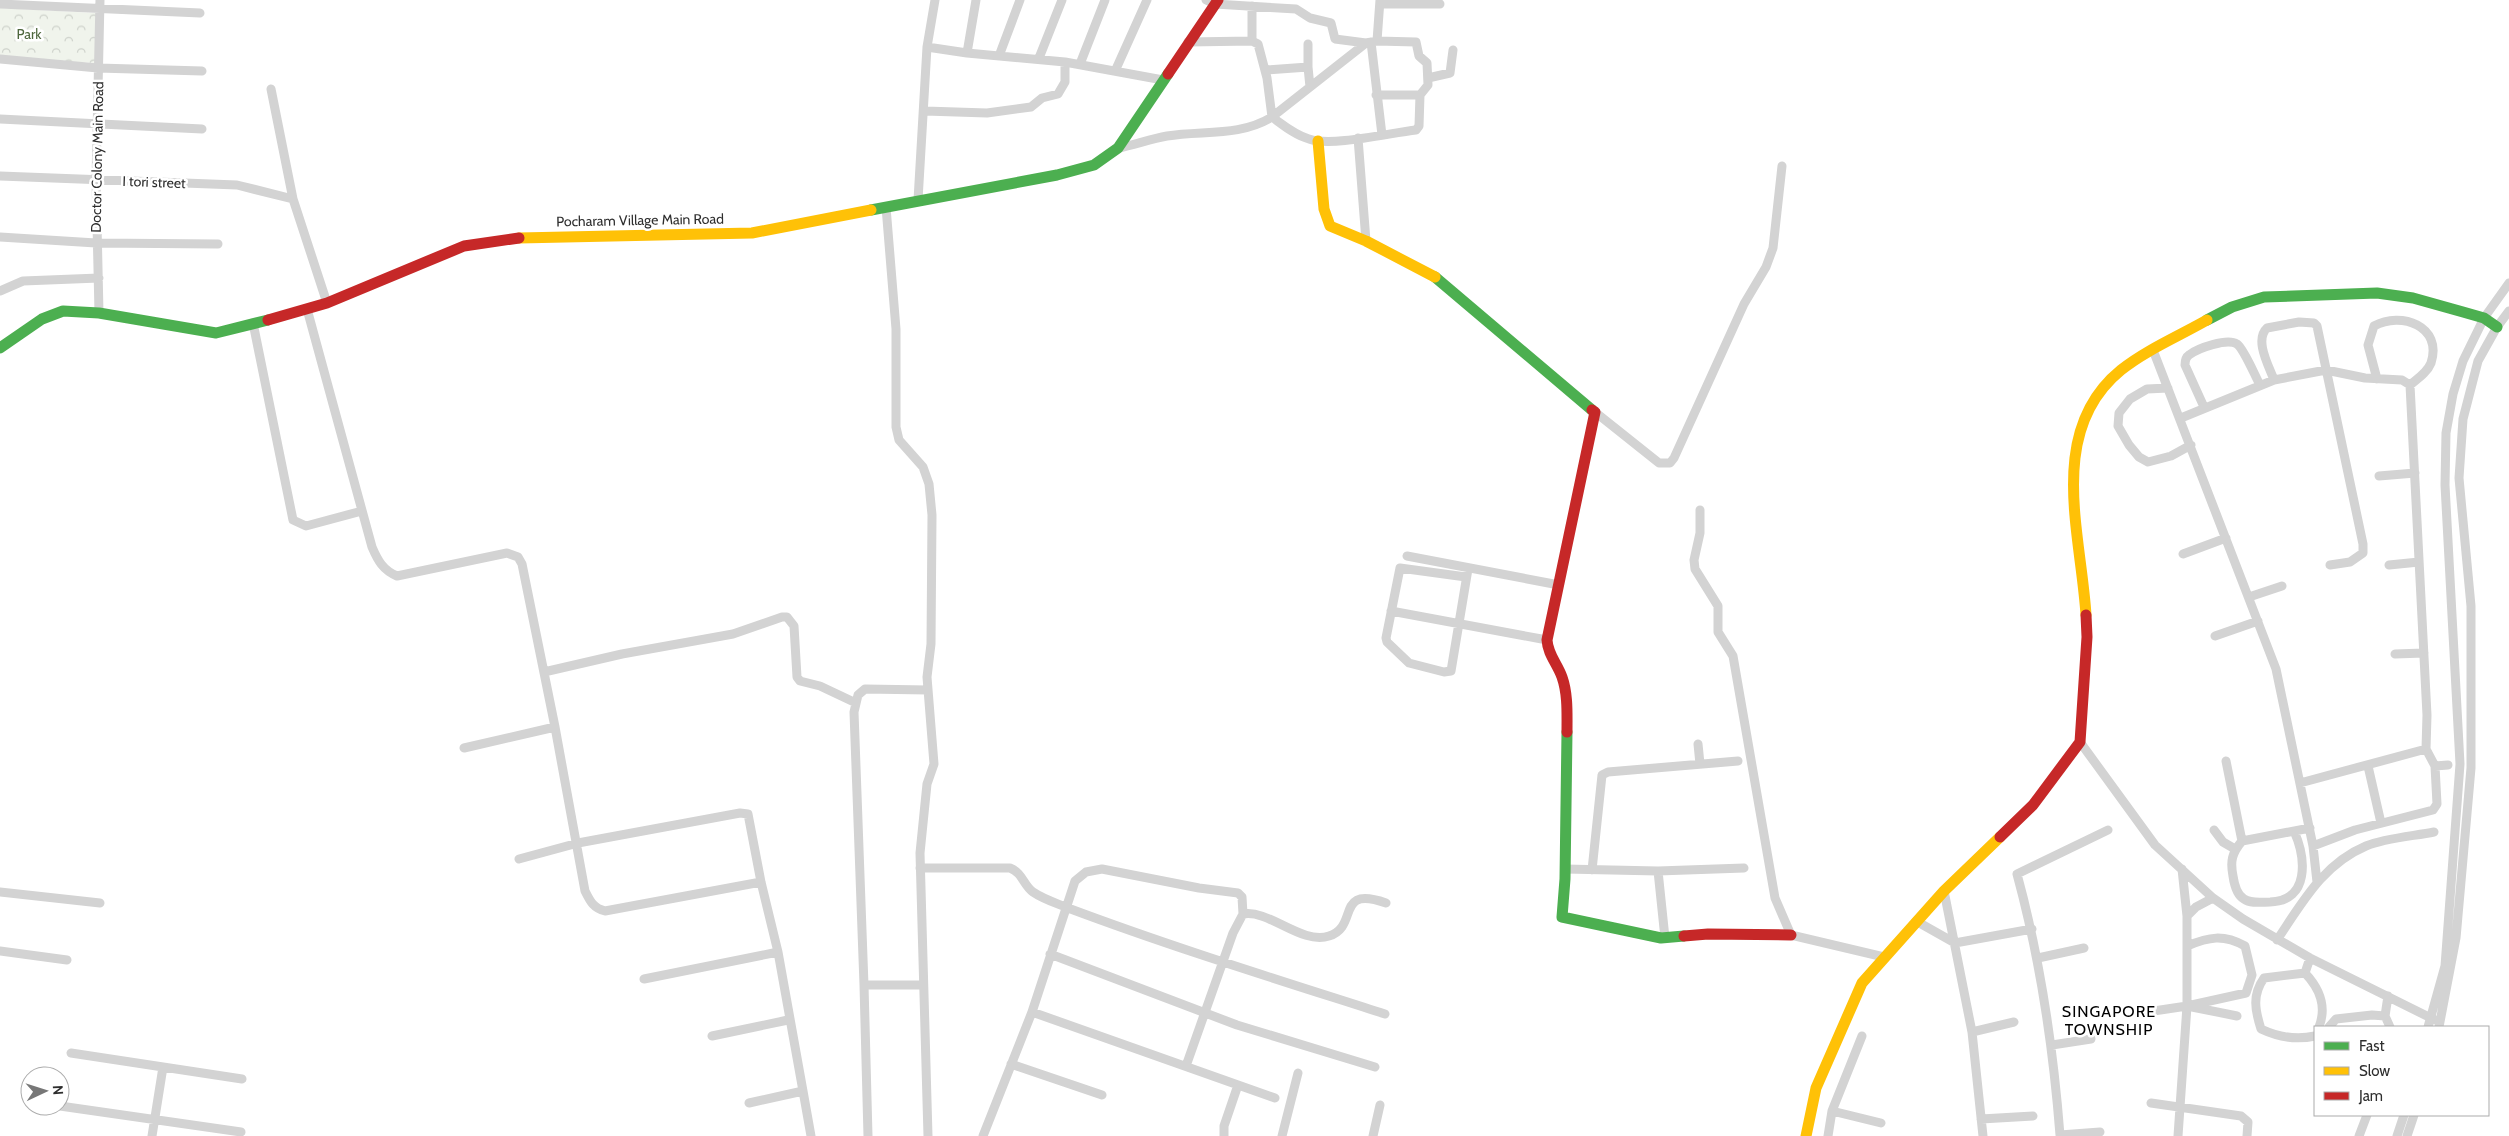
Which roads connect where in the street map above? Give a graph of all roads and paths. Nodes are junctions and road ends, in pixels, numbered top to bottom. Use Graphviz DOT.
graph roads {
  1 [pos="935,0"];
  2 [pos="976,0"];
  3 [pos="1020,0"];
  4 [pos="1062,0"];
  5 [pos="1105,0"];
  6 [pos="1146,0"];
  7 [pos="1213,2"];
  8 [pos="1380,2"];
  9 [pos="0,4"];
  10 [pos="100,4"];
  11 [pos="1296,4"];
  12 [pos="1440,4"];
  13 [pos="1252,6"];
  14 [pos="200,13"];
  15 [pos="1252,41"];
  16 [pos="1188,42"];
  17 [pos="1371,42"];
  18 [pos="1308,44"];
  19 [pos="928,47"];
  20 [pos="1453,50"];
  21 [pos="967,53"];
  22 [pos="999,56"];
  23 [pos="1039,58"];
  24 [pos="0,60"];
  25 [pos="1066,62"];
  26 [pos="1080,64"];
  27 [pos="1308,67"];
  28 [pos="98,68"];
  29 [pos="1116,69"];
  30 [pos="1265,70"];
  31 [pos="202,71"];
  32 [pos="1428,78"];
  33 [pos="1163,80"];
  34 [pos="1310,87"];
  35 [pos="271,90"];
  36 [pos="1420,94"];
  37 [pos="1376,95"];
  38 [pos="925,110"];
  39 [pos="1272,117"];
  40 [pos="0,119"];
  41 [pos="98,124"];
  42 [pos="202,129"];
  43 [pos="1382,135"];
  44 [pos="1358,138"];
  45 [pos="1318,141"];
  46 [pos="1118,148"];
  47 [pos="1782,166"];
  48 [pos="0,176"];
  49 [pos="96,180"];
  50 [pos="292,199"];
  51 [pos="918,200"];
  52 [pos="886,207"];
  53 [pos="0,237"];
  54 [pos="1366,240"];
  55 [pos="96,243"];
  56 [pos="218,244"];
  57 [pos="99,278"];
  58 [pos="2509,283"];
  59 [pos="0,291"];
  60 [pos="327,303"];
  61 [pos="307,309"];
  62 [pos="2509,311"];
  63 [pos="99,313"];
  64 [pos="2484,318"];
  65 [pos="253,323"];
  66 [pos="2497,327"];
  67 [pos="0,348"];
  68 [pos="2153,350"];
  69 [pos="2326,370"];
  70 [pos="2378,379"];
  71 [pos="2274,380"];
  72 [pos="2260,385"];
  73 [pos="2410,385"];
  74 [pos="2168,388"];
  75 [pos="2204,407"];
  76 [pos="1595,412"];
  77 [pos="2181,418"];
  78 [pos="2191,446"];
  79 [pos="2415,473"];
  80 [pos="2379,476"];
  81 [pos="1700,510"];
  82 [pos="362,511"];
  83 [pos="2226,538"];
  84 [pos="2183,554"];
  85 [pos="1407,556"];
  86 [pos="2420,562"];
  87 [pos="2389,565"];
  88 [pos="2330,566"];
  89 [pos="1468,573"];
  90 [pos="1560,585"];
  91 [pos="2282,586"];
  92 [pos="2249,597"];
  93 [pos="1391,611"];
  94 [pos="2258,621"];
  95 [pos="1459,624"];
  96 [pos="2215,636"];
  97 [pos="1547,640"];
  98 [pos="2424,653"];
  99 [pos="2395,654"];
  100 [pos="544,672"];
  101 [pos="928,690"];
  102 [pos="856,703"];
  103 [pos="555,727"];
  104 [pos="2080,742"];
  105 [pos="1698,744"];
  106 [pos="464,748"];
  107 [pos="2426,749"];
  108 [pos="1738,761"];
  109 [pos="2226,761"];
  110 [pos="1700,764"];
  111 [pos="2448,765"];
  112 [pos="2368,766"];
  113 [pos="2435,766"];
  114 [pos="2460,771"];
  115 [pos="2471,772"];
  116 [pos="2300,783"];
  117 [pos="2382,823"];
  118 [pos="2310,828"];
  119 [pos="2108,830"];
  120 [pos="2214,830"];
  121 [pos="2294,831"];
  122 [pos="2434,832"];
  123 [pos="2242,841"];
  124 [pos="578,843"];
  125 [pos="2313,846"];
  126 [pos="2236,849"];
  127 [pos="519,859"];
  128 [pos="920,868"];
  129 [pos="1744,868"];
  130 [pos="1565,869"];
  131 [pos="2182,869"];
  132 [pos="1592,870"];
  133 [pos="1658,871"];
  134 [pos="761,882"];
  135 [pos="2317,882"];
  136 [pos="1944,891"];
  137 [pos="0,892"];
  138 [pos="2213,898"];
  139 [pos="100,903"];
  140 [pos="1386,903"];
  141 [pos="1066,907"];
  142 [pos="1244,914"];
  143 [pos="2187,916"];
  144 [pos="1916,922"];
  145 [pos="2032,929"];
  146 [pos="1791,935"];
  147 [pos="1665,938"];
  148 [pos="2278,940"];
  149 [pos="1955,943"];
  150 [pos="2187,946"];
  151 [pos="2084,948"];
  152 [pos="0,951"];
  153 [pos="778,952"];
  154 [pos="1050,954"];
  155 [pos="1884,957"];
  156 [pos="2038,958"];
  157 [pos="2310,958"];
  158 [pos="67,960"];
  159 [pos="1222,962"];
  160 [pos="2305,973"];
  161 [pos="644,979"];
  162 [pos="864,984"];
  163 [pos="923,985"];
  164 [pos="2388,996"];
  165 [pos="2187,1006"];
  166 [pos="1032,1012"];
  167 [pos="1206,1012"];
  168 [pos="2147,1012"];
  169 [pos="1385,1014"];
  170 [pos="2237,1016"];
  171 [pos="2385,1016"];
  172 [pos="788,1020"];
  173 [pos="2014,1022"];
  174 [pos="2429,1023"];
  175 [pos="2439,1025"];
  176 [pos="2319,1026"];
  177 [pos="2330,1026"];
  178 [pos="2390,1026"];
  179 [pos="1972,1032"];
  180 [pos="712,1036"];
  181 [pos="1862,1036"];
  182 [pos="2314,1036"];
  183 [pos="2091,1039"];
  184 [pos="2052,1045"];
  185 [pos="71,1053"];
  186 [pos="1011,1064"];
  187 [pos="1186,1066"];
  188 [pos="163,1067"];
  189 [pos="1376,1067"];
  190 [pos="1298,1073"];
  191 [pos="242,1079"];
  192 [pos="1238,1085"];
  193 [pos="802,1091"];
  194 [pos="1102,1095"];
  195 [pos="1275,1098"];
  196 [pos="749,1103"];
  197 [pos="2151,1103"];
  198 [pos="1380,1105"];
  199 [pos="70,1108"];
  200 [pos="2180,1108"];
  201 [pos="1832,1111"];
  202 [pos="2033,1116"];
  203 [pos="2367,1116"];
  204 [pos="2404,1116"];
  205 [pos="2414,1116"];
  206 [pos="1981,1119"];
  207 [pos="154,1121"];
  208 [pos="1881,1124"];
  209 [pos="241,1132"];
  210 [pos="2100,1132"];
  211 [pos="152,1136"];
  212 [pos="811,1136"];
  213 [pos="868,1136"];
  214 [pos="928,1136"];
  215 [pos="982,1136"];
  216 [pos="1224,1136"];
  217 [pos="1282,1136"];
  218 [pos="1373,1136"];
  219 [pos="1806,1136"];
  220 [pos="1828,1136"];
  221 [pos="1983,1136"];
  222 [pos="2178,1136"];
  223 [pos="2247,1136"];
  224 [pos="2359,1136"];
  225 [pos="2397,1136"];
  226 [pos="2406,1136"];
  1 -- 19 [label="street"];
  2 -- 21 [label="street"];
  3 -- 22 [label="street"];
  4 -- 23 [label="street"];
  5 -- 26 [label="street"];
  6 -- 29 [label="street"];
  7 -- 13 [label="street"];
  7 -- 16 [label="street, Pocharam Village Main Road"];
  8 -- 12 [label="street"];
  8 -- 17 [label="street"];
  9 -- 10 [label="street"];
  10 -- 14 [label="street"];
  10 -- 28 [label="street, Doctor Colony Main Road"];
  11 -- 13 [label="street"];
  11 -- 17 [label="street"];
  13 -- 15 [label="street"];
  15 -- 16 [label="street"];
  15 -- 30 [label="street"];
  16 -- 33 [label="street, Pocharam Village Main Road"];
  17 -- 32 [label="street"];
  17 -- 34 [label="street"];
  17 -- 37 [label="street"];
  18 -- 27 [label="street"];
  19 -- 21 [label="street"];
  19 -- 38 [label="street"];
  20 -- 32 [label="street"];
  21 -- 22 [label="street"];
  22 -- 23 [label="street"];
  23 -- 25 [label="street"];
  24 -- 28 [label="street"];
  25 -- 26 [label="street"];
  25 -- 38 [label="street"];
  26 -- 29 [label="street"];
  27 -- 30 [label="street"];
  27 -- 34 [label="street"];
  28 -- 31 [label="street"];
  28 -- 41 [label="street, Doctor Colony Main Road"];
  29 -- 33 [label="street"];
  30 -- 39 [label="street"];
  32 -- 36 [label="street"];
  33 -- 46 [label="street, Pocharam Village Main Road"];
  34 -- 39 [label="street"];
  35 -- 50 [label="street"];
  36 -- 37 [label="street"];
  36 -- 43 [label="street"];
  37 -- 43 [label="street"];
  38 -- 51 [label="street"];
  39 -- 45 [label="street"];
  39 -- 46 [label="street"];
  40 -- 41 [label="street"];
  41 -- 42 [label="street"];
  41 -- 49 [label="street, Doctor Colony Main Road"];
  43 -- 44 [label="street"];
  44 -- 45 [label="street"];
  44 -- 54 [label="street"];
  45 -- 54 [label="street"];
  46 -- 51 [label="street, Pocharam Village Main Road"];
  47 -- 76 [label="street"];
  48 -- 49 [label="street, I tori street"];
  49 -- 50 [label="street, I tori street"];
  49 -- 55 [label="street, Doctor Colony Main Road"];
  50 -- 60 [label="street"];
  51 -- 52 [label="street, Pocharam Village Main Road"];
  52 -- 60 [label="street, Pocharam Village Main Road"];
  52 -- 101 [label="street"];
  53 -- 55 [label="street"];
  54 -- 76 [label="street"];
  55 -- 56 [label="street"];
  55 -- 57 [label="street, Doctor Colony Main Road"];
  57 -- 59 [label="street"];
  57 -- 63 [label="street, Doctor Colony Main Road"];
  58 -- 64 [label="street"];
  60 -- 61 [label="street, Pocharam Village Main Road"];
  61 -- 65 [label="street, Pocharam Village Main Road"];
  61 -- 82 [label="street"];
  62 -- 66 [label="street"];
  63 -- 65 [label="street, Pocharam Village Main Road"];
  63 -- 67 [label="street, Pocharam Village Main Road"];
  64 -- 66 [label="street"];
  64 -- 68 [label="street"];
  64 -- 114 [label="street"];
  65 -- 82 [label="street"];
  66 -- 115 [label="street"];
  68 -- 74 [label="street"];
  68 -- 104 [label="street"];
  69 -- 70 [label="street"];
  69 -- 71 [label="street"];
  69 -- 71 [label="street"];
  69 -- 88 [label="street"];
  70 -- 73 [label="street"];
  70 -- 73 [label="street"];
  71 -- 72 [label="street"];
  72 -- 75 [label="street"];
  72 -- 75 [label="street"];
  73 -- 79 [label="street"];
  74 -- 77 [label="street"];
  74 -- 78 [label="street"];
  75 -- 77 [label="street"];
  76 -- 90 [label="street"];
  77 -- 78 [label="street"];
  78 -- 83 [label="street"];
  79 -- 80 [label="street"];
  79 -- 86 [label="street"];
  81 -- 146 [label="street"];
  82 -- 100 [label="street"];
  83 -- 84 [label="street"];
  83 -- 92 [label="street"];
  85 -- 89 [label="street"];
  86 -- 87 [label="street"];
  86 -- 98 [label="street"];
  89 -- 90 [label="street"];
  89 -- 93 [label="street"];
  89 -- 95 [label="street"];
  90 -- 97 [label="street"];
  91 -- 92 [label="street"];
  92 -- 94 [label="street"];
  93 -- 95 [label="street"];
  93 -- 95 [label="street"];
  94 -- 96 [label="street"];
  94 -- 116 [label="street"];
  95 -- 97 [label="street"];
  97 -- 130 [label="street"];
  98 -- 99 [label="street"];
  98 -- 107 [label="street"];
  100 -- 102 [label="street"];
  100 -- 103 [label="street"];
  101 -- 102 [label="street"];
  101 -- 128 [label="street"];
  102 -- 162 [label="street"];
  103 -- 106 [label="street"];
  103 -- 124 [label="street"];
  104 -- 131 [label="street"];
  104 -- 136 [label="street"];
  105 -- 110 [label="street"];
  107 -- 112 [label="street"];
  107 -- 113 [label="street"];
  108 -- 110 [label="street"];
  109 -- 123 [label="street"];
  110 -- 132 [label="street"];
  111 -- 113 [label="street"];
  112 -- 116 [label="street"];
  112 -- 117 [label="street"];
  113 -- 117 [label="street"];
  114 -- 115 [label="street"];
  114 -- 174 [label="street"];
  115 -- 175 [label="street"];
  116 -- 118 [label="street"];
  117 -- 125 [label="street"];
  118 -- 121 [label="street"];
  118 -- 125 [label="street"];
  119 -- 145 [label="street"];
  120 -- 126 [label="street"];
  121 -- 123 [label="street"];
  121 -- 126 [label="street"];
  122 -- 135 [label="street"];
  123 -- 126 [label="street"];
  124 -- 127 [label="street"];
  124 -- 134 [label="street"];
  124 -- 134 [label="street"];
  125 -- 135 [label="street"];
  128 -- 141 [label="street"];
  128 -- 163 [label="street"];
  129 -- 133 [label="street"];
  130 -- 132 [label="street"];
  130 -- 147 [label="street"];
  131 -- 138 [label="street"];
  131 -- 143 [label="street"];
  132 -- 133 [label="street"];
  133 -- 147 [label="street"];
  134 -- 153 [label="street"];
  135 -- 148 [label="street"];
  136 -- 144 [label="street"];
  136 -- 149 [label="street"];
  137 -- 139 [label="street"];
  138 -- 143 [label="street"];
  138 -- 148 [label="street"];
  140 -- 142 [label="street"];
  141 -- 142 [label="street"];
  141 -- 154 [label="street"];
  141 -- 159 [label="street"];
  142 -- 159 [label="street"];
  143 -- 150 [label="street"];
  144 -- 149 [label="street"];
  144 -- 155 [label="street"];
  145 -- 149 [label="street"];
  145 -- 156 [label="street"];
  146 -- 147 [label="street"];
  146 -- 155 [label="street"];
  148 -- 157 [label="street"];
  149 -- 179 [label="street"];
  150 -- 165 [label="street"];
  150 -- 165 [label="street"];
  151 -- 156 [label="street"];
  152 -- 158 [label="street"];
  153 -- 161 [label="street"];
  153 -- 172 [label="street"];
  154 -- 166 [label="street"];
  154 -- 167 [label="street"];
  155 -- 219 [label="street"];
  156 -- 184 [label="street"];
  157 -- 160 [label="street"];
  157 -- 164 [label="street"];
  159 -- 167 [label="street"];
  159 -- 169 [label="street"];
  160 -- 176 [label="street"];
  160 -- 182 [label="street"];
  162 -- 163 [label="street"];
  162 -- 213 [label="street"];
  163 -- 214 [label="street"];
  164 -- 171 [label="street"];
  164 -- 174 [label="street"];
  165 -- 168 [label="street"];
  165 -- 170 [label="street"];
  165 -- 200 [label="street"];
  166 -- 186 [label="street"];
  166 -- 187 [label="street"];
  167 -- 187 [label="street"];
  167 -- 189 [label="street"];
  171 -- 177 [label="street"];
  171 -- 178 [label="street"];
  172 -- 180 [label="street"];
  172 -- 193 [label="street"];
  173 -- 179 [label="street"];
  174 -- 175 [label="street"];
  179 -- 206 [label="street"];
  181 -- 201 [label="street"];
  183 -- 184 [label="street"];
  184 -- 210 [label="street"];
  185 -- 188 [label="street"];
  186 -- 194 [label="street"];
  186 -- 215 [label="street"];
  187 -- 192 [label="street"];
  188 -- 191 [label="street"];
  188 -- 207 [label="street"];
  190 -- 217 [label="street"];
  192 -- 195 [label="street"];
  192 -- 216 [label="street"];
  193 -- 196 [label="street"];
  193 -- 212 [label="street"];
  197 -- 200 [label="street"];
  198 -- 218 [label="street"];
  199 -- 207 [label="street"];
  200 -- 222 [label="street"];
  200 -- 223 [label="street"];
  201 -- 208 [label="street"];
  201 -- 220 [label="street"];
  202 -- 206 [label="street"];
  203 -- 224 [label="street"];
  204 -- 225 [label="street"];
  205 -- 226 [label="street"];
  206 -- 221 [label="street"];
  207 -- 209 [label="street"];
  207 -- 211 [label="street"];
}
